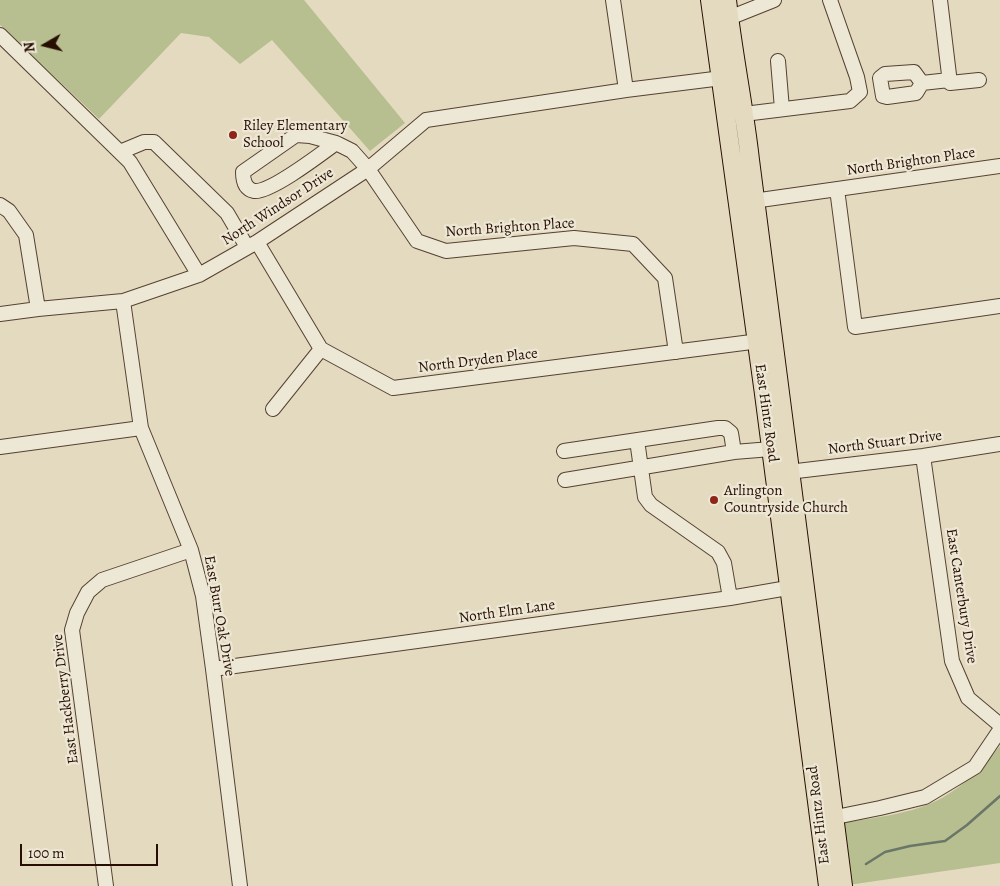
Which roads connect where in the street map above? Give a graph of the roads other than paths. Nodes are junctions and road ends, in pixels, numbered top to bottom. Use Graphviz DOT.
graph roads {
  1 [pos="613,0"];
  2 [pos="710,0"];
  3 [pos="727,0"];
  4 [pos="830,0"];
  5 [pos="940,0"];
  6 [pos="770,1"];
  7 [pos="729,18"];
  8 [pos="0,35"];
  9 [pos="778,61"];
  10 [pos="729,77"];
  11 [pos="949,80"];
  12 [pos="978,80"];
  13 [pos="922,83"];
  14 [pos="626,90"];
  15 [pos="782,109"];
  16 [pos="744,114"];
  17 [pos="336,143"];
  18 [pos="120,152"];
  19 [pos="1000,166"];
  20 [pos="368,169"];
  21 [pos="837,189"];
  22 [pos="747,202"];
  23 [pos="0,205"];
  24 [pos="252,245"];
  25 [pos="199,275"];
  26 [pos="123,301"];
  27 [pos="1000,306"];
  28 [pos="38,309"];
  29 [pos="0,314"];
  30 [pos="764,340"];
  31 [pos="321,349"];
  32 [pos="676,352"];
  33 [pos="273,409"];
  34 [pos="142,428"];
  35 [pos="637,440"];
  36 [pos="1000,444"];
  37 [pos="0,447"];
  38 [pos="771,449"];
  39 [pos="564,451"];
  40 [pos="734,452"];
  41 [pos="923,456"];
  42 [pos="641,468"];
  43 [pos="782,472"];
  44 [pos="565,480"];
  45 [pos="191,550"];
  46 [pos="797,587"];
  47 [pos="730,598"];
  48 [pos="214,668"];
  49 [pos="1000,725"];
  50 [pos="1000,730"];
  51 [pos="828,818"];
  52 [pos="106,886"];
  53 [pos="240,886"];
  54 [pos="828,886"];
  55 [pos="844,886"];
  1 -- 14 [label="street"];
  2 -- 10 [label="main road, East Hintz Road"];
  3 -- 7 [label="main road, East Hintz Road"];
  4 -- 15 [label="street"];
  5 -- 11 [label="street"];
  6 -- 7 [label="street"];
  7 -- 10 [label="main road, East Hintz Road"];
  8 -- 18 [label="street"];
  9 -- 15 [label="street"];
  10 -- 14 [label="street, North Windsor Drive"];
  10 -- 16 [label="main road, East Hintz Road"];
  10 -- 22 [label="main road, East Hintz Road"];
  11 -- 12 [label="street"];
  11 -- 13 [label="street"];
  14 -- 20 [label="street, North Windsor Drive"];
  15 -- 16 [label="street"];
  16 -- 22 [label="main road, East Hintz Road"];
  17 -- 17 [label="street, North Brighton Place"];
  17 -- 20 [label="street, North Brighton Place"];
  18 -- 24 [label="street"];
  18 -- 25 [label="street"];
  19 -- 21 [label="street, North Brighton Place"];
  20 -- 24 [label="street, North Windsor Drive"];
  20 -- 32 [label="street, North Brighton Place"];
  21 -- 22 [label="street, North Brighton Place"];
  21 -- 27 [label="street"];
  22 -- 30 [label="main road, East Hintz Road"];
  23 -- 28 [label="street"];
  24 -- 25 [label="street, North Windsor Drive"];
  24 -- 31 [label="street"];
  25 -- 26 [label="street, North Windsor Drive"];
  26 -- 28 [label="street, North Windsor Drive"];
  26 -- 34 [label="street, East Burr Oak Drive"];
  28 -- 29 [label="street, North Windsor Drive"];
  30 -- 32 [label="street, North Dryden Place"];
  30 -- 38 [label="main road, East Hintz Road"];
  30 -- 43 [label="main road, East Hintz Road"];
  31 -- 32 [label="street, North Dryden Place"];
  31 -- 33 [label="street"];
  34 -- 37 [label="street"];
  34 -- 45 [label="street, East Burr Oak Drive"];
  35 -- 39 [label="street"];
  35 -- 40 [label="street"];
  35 -- 42 [label="street"];
  36 -- 41 [label="street, North Stuart Drive"];
  38 -- 40 [label="street"];
  38 -- 43 [label="main road, East Hintz Road"];
  40 -- 42 [label="street"];
  41 -- 43 [label="street, North Stuart Drive"];
  41 -- 49 [label="street, East Canterbury Drive"];
  42 -- 44 [label="street"];
  42 -- 47 [label="street"];
  43 -- 46 [label="main road, East Hintz Road"];
  45 -- 48 [label="street, East Burr Oak Drive"];
  45 -- 52 [label="street, East Hackberry Drive"];
  46 -- 47 [label="street, North Elm Lane"];
  46 -- 51 [label="main road, East Hintz Road"];
  47 -- 48 [label="street, North Elm Lane"];
  48 -- 53 [label="street, East Burr Oak Drive"];
  50 -- 51 [label="street"];
  51 -- 54 [label="main road, East Hintz Road"];
  51 -- 55 [label="main road, East Hintz Road"];
}
